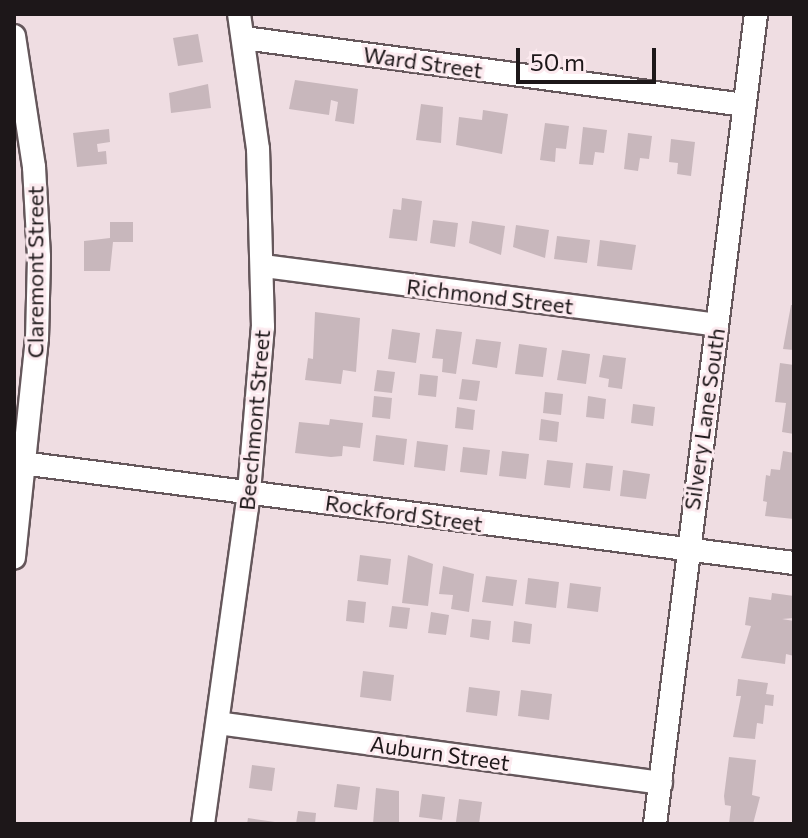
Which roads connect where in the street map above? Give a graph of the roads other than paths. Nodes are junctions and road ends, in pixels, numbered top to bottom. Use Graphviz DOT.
graph roads {
  1 [pos="239,14"];
  2 [pos="756,14"];
  3 [pos="14,36"];
  4 [pos="244,38"];
  5 [pos="745,105"];
  6 [pos="264,266"];
  7 [pos="716,325"];
  8 [pos="20,463"];
  9 [pos="249,492"];
  10 [pos="686,550"];
  11 [pos="14,558"];
  12 [pos="794,563"];
  13 [pos="218,723"];
  14 [pos="661,783"];
  15 [pos="203,824"];
  16 [pos="655,824"];
  1 -- 4 [label="street, Beechmont Street"];
  2 -- 5 [label="street, Silvery Lane South"];
  3 -- 8 [label="street, Claremont Street"];
  4 -- 5 [label="street, Ward Street"];
  4 -- 6 [label="street, Beechmont Street"];
  5 -- 7 [label="street, Silvery Lane South"];
  6 -- 7 [label="street, Richmond Street"];
  6 -- 9 [label="street, Beechmont Street"];
  7 -- 10 [label="street, Silvery Lane South"];
  8 -- 9 [label="street, Rockford Street"];
  8 -- 11 [label="street, Claremont Street"];
  9 -- 10 [label="street, Rockford Street"];
  9 -- 13 [label="street, Beechmont Street"];
  10 -- 12 [label="street, Rockford Street"];
  10 -- 14 [label="street, Silvery Lane South"];
  13 -- 14 [label="street, Auburn Street"];
  13 -- 15 [label="street, Beechmont Street"];
  14 -- 16 [label="street, Silvery Lane South"];
}
